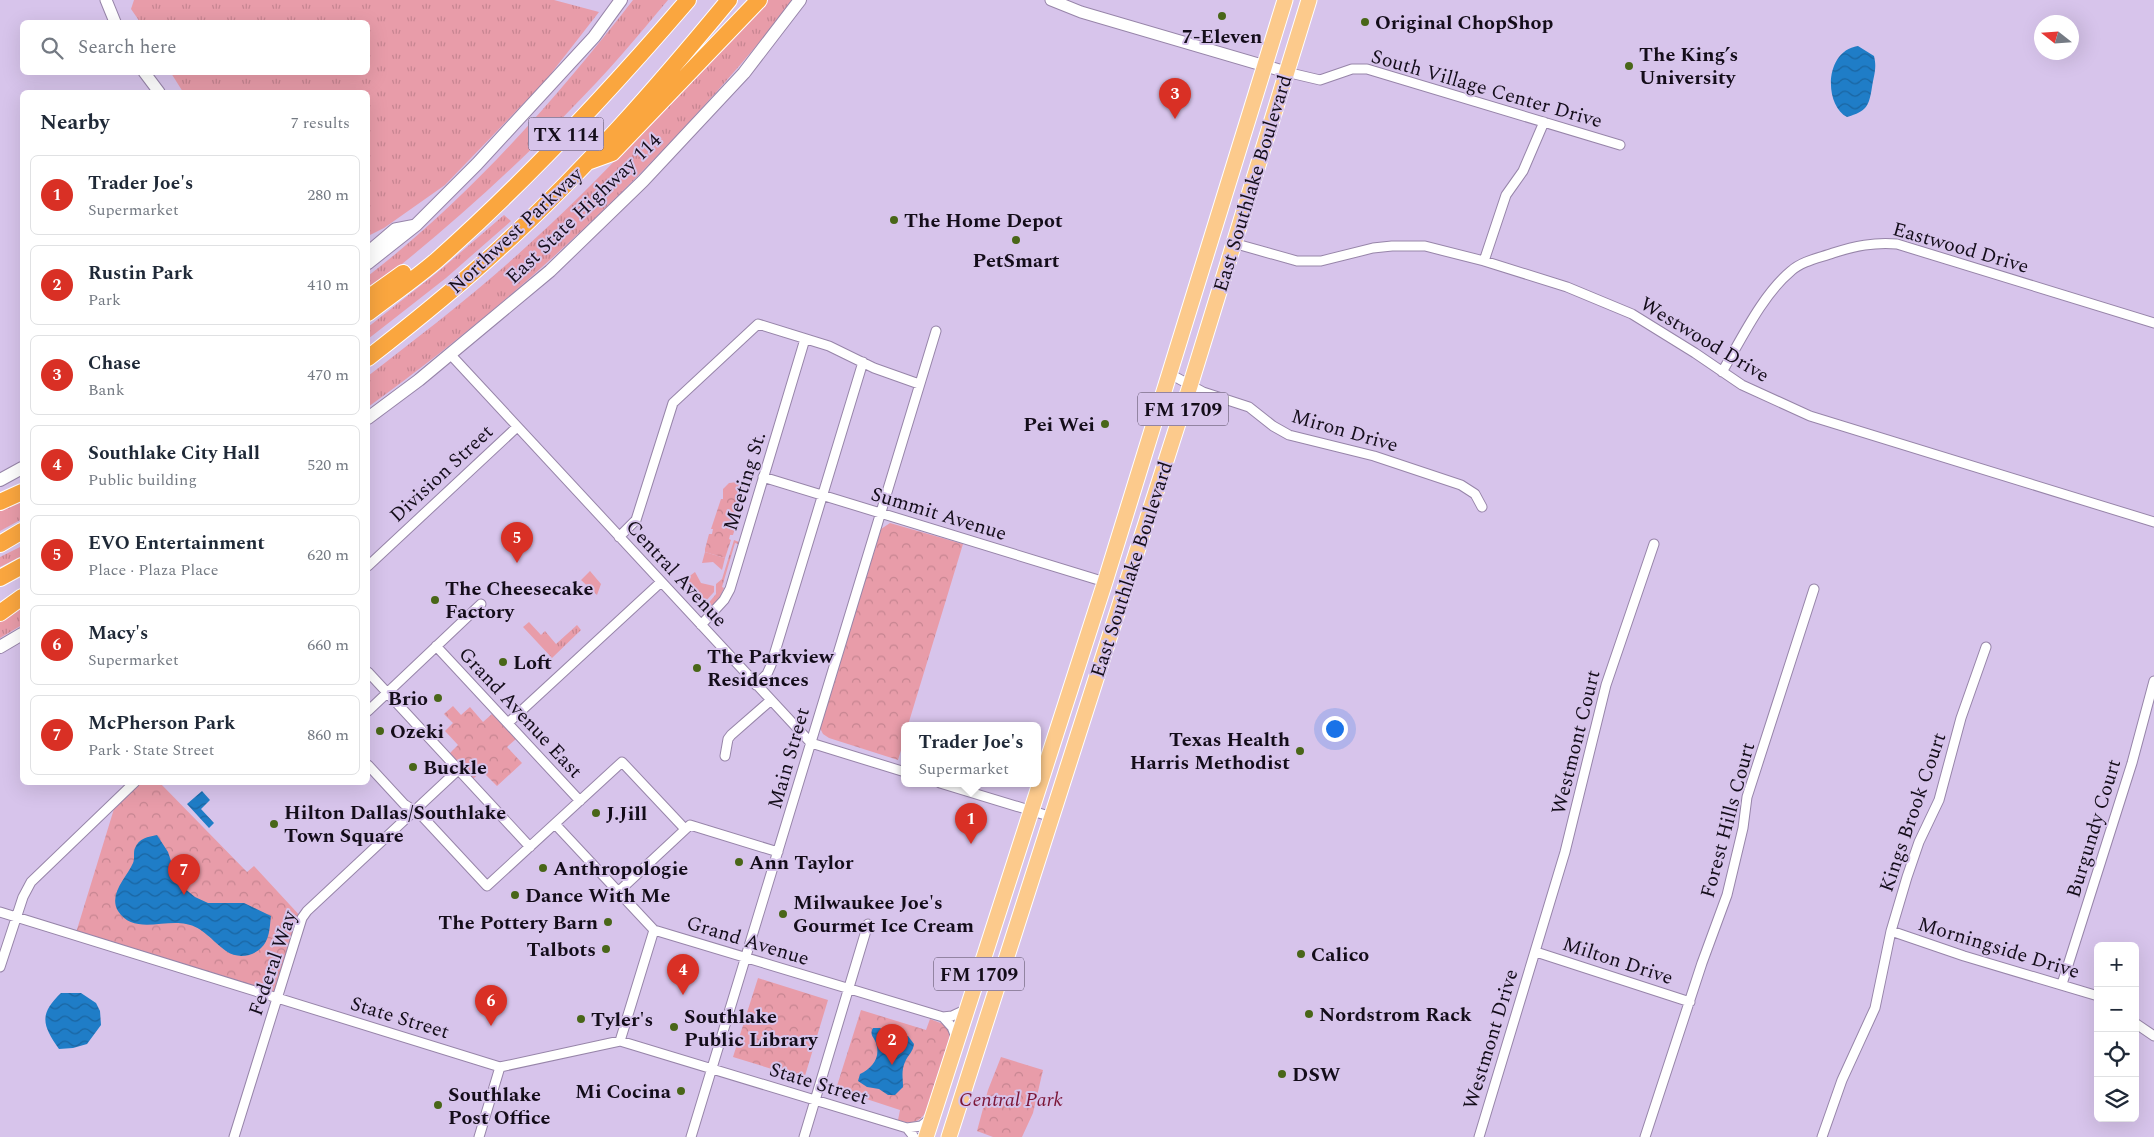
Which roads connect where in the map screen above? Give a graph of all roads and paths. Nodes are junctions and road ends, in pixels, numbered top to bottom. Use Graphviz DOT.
graph roads {
  1 [pos="106,0"];
  2 [pos="621,0"];
  3 [pos="688,0"];
  4 [pos="729,0"];
  5 [pos="759,0"];
  6 [pos="800,0"];
  7 [pos="1051,0"];
  8 [pos="1285,0"];
  9 [pos="1309,0"];
  10 [pos="114,20"];
  11 [pos="1265,66"];
  12 [pos="1286,72"];
  13 [pos="146,75"];
  14 [pos="158,90"];
  15 [pos="1544,122"];
  16 [pos="1620,145"];
  17 [pos="588,161"];
  18 [pos="416,225"];
  19 [pos="1233,243"];
  20 [pos="370,250"];
  21 [pos="370,261"];
  22 [pos="436,261"];
  23 [pos="1484,261"];
  24 [pos="370,297"];
  25 [pos="370,311"];
  26 [pos="2154,323"];
  27 [pos="936,331"];
  28 [pos="805,339"];
  29 [pos="450,354"];
  30 [pos="370,356"];
  31 [pos="863,362"];
  32 [pos="1722,372"];
  33 [pos="1170,374"];
  34 [pos="919,384"];
  35 [pos="1190,386"];
  36 [pos="370,416"];
  37 [pos="517,427"];
  38 [pos="20,469"];
  39 [pos="764,477"];
  40 [pos="0,480"];
  41 [pos="20,493"];
  42 [pos="823,495"];
  43 [pos="0,502"];
  44 [pos="1482,507"];
  45 [pos="880,513"];
  46 [pos="2154,522"];
  47 [pos="20,533"];
  48 [pos="619,537"];
  49 [pos="0,544"];
  50 [pos="1654,544"];
  51 [pos="370,564"];
  52 [pos="20,567"];
  53 [pos="0,578"];
  54 [pos="661,582"];
  55 [pos="1105,582"];
  56 [pos="1814,589"];
  57 [pos="20,598"];
  58 [pos="480,604"];
  59 [pos="0,613"];
  60 [pos="701,625"];
  61 [pos="20,635"];
  62 [pos="436,646"];
  63 [pos="0,647"];
  64 [pos="1986,647"];
  65 [pos="370,674"];
  66 [pos="2154,681"];
  67 [pos="756,685"];
  68 [pos="387,693"];
  69 [pos="771,700"];
  70 [pos="370,709"];
  71 [pos="508,723"];
  72 [pos="810,743"];
  73 [pos="725,756"];
  74 [pos="370,767"];
  75 [pos="458,770"];
  76 [pos="901,771"];
  77 [pos="1041,783"];
  78 [pos="132,785"];
  79 [pos="953,787"];
  80 [pos="1040,787"];
  81 [pos="580,801"];
  82 [pos="415,810"];
  83 [pos="1032,811"];
  84 [pos="1052,817"];
  85 [pos="555,824"];
  86 [pos="685,829"];
  87 [pos="530,847"];
  88 [pos="778,852"];
  89 [pos="618,892"];
  90 [pos="0,912"];
  91 [pos="16,917"];
  92 [pos="868,924"];
  93 [pos="654,930"];
  94 [pos="1891,931"];
  95 [pos="1536,952"];
  96 [pos="746,957"];
  97 [pos="0,967"];
  98 [pos="2062,984"];
  99 [pos="850,988"];
  100 [pos="2094,995"];
  101 [pos="278,998"];
  102 [pos="1690,1002"];
  103 [pos="968,1008"];
  104 [pos="943,1017"];
  105 [pos="2139,1026"];
  106 [pos="2154,1036"];
  107 [pos="957,1040"];
  108 [pos="620,1041"];
  109 [pos="500,1067"];
  110 [pos="712,1068"];
  111 [pos="816,1100"];
  112 [pos="932,1118"];
  113 [pos="908,1128"];
  114 [pos="234,1137"];
  115 [pos="479,1137"];
  116 [pos="691,1137"];
  117 [pos="804,1137"];
  118 [pos="914,1137"];
  119 [pos="926,1137"];
  120 [pos="949,1137"];
  121 [pos="1479,1137"];
  122 [pos="1645,1137"];
  123 [pos="1822,1137"];
  1 -- 10 [label="street"];
  2 -- 18 [label="main road"];
  3 -- 22 [label="highway, Northwest Parkway / TX 114"];
  4 -- 17 [label="highway, Northwest Parkway / TX 114"];
  5 -- 17 [label="highway"];
  6 -- 29 [label="main road, East State Highway 114"];
  7 -- 11 [label="street"];
  8 -- 11 [label="main road, East Southlake Boulevard / FM 1709"];
  9 -- 12 [label="main road, East Southlake Boulevard / FM 1709"];
  11 -- 12 [label="street"];
  11 -- 33 [label="main road, East Southlake Boulevard / FM 1709"];
  12 -- 15 [label="street, South Village Center Drive"];
  12 -- 19 [label="main road, East Southlake Boulevard / FM 1709"];
  13 -- 14 [label="street"];
  15 -- 16 [label="street, South Village Center Drive"];
  15 -- 23 [label="street"];
  17 -- 30 [label="highway, Northwest Parkway / TX 114"];
  18 -- 20 [label="street"];
  18 -- 21 [label="main road"];
  19 -- 23 [label="street, Westwood Drive"];
  19 -- 35 [label="main road, East Southlake Boulevard / FM 1709"];
  22 -- 24 [label="highway"];
  22 -- 25 [label="highway, Northwest Parkway / TX 114"];
  23 -- 32 [label="street, Westwood Drive"];
  26 -- 32 [label="street, Eastwood Drive"];
  27 -- 34 [label="street, Main Street"];
  28 -- 31 [label="street"];
  28 -- 39 [label="street, Meeting St."];
  28 -- 48 [label="street"];
  29 -- 36 [label="main road, East State Highway 114"];
  29 -- 37 [label="street, Central Avenue"];
  31 -- 34 [label="street"];
  31 -- 42 [label="street"];
  32 -- 46 [label="street, Westwood Drive"];
  33 -- 35 [label="street, Miron Drive"];
  33 -- 55 [label="main road, East Southlake Boulevard / FM 1709"];
  34 -- 45 [label="street, Main Street"];
  35 -- 44 [label="street, Miron Drive"];
  35 -- 84 [label="main road, East Southlake Boulevard / FM 1709"];
  37 -- 48 [label="street, Central Avenue"];
  37 -- 51 [label="street, Division Street"];
  38 -- 40 [label="main road"];
  39 -- 42 [label="street, Summit Avenue"];
  39 -- 60 [label="street, Meeting St."];
  41 -- 43 [label="highway"];
  42 -- 45 [label="street, Summit Avenue"];
  42 -- 67 [label="street"];
  45 -- 55 [label="street, Summit Avenue"];
  45 -- 72 [label="street, Main Street"];
  47 -- 49 [label="highway"];
  48 -- 54 [label="street, Central Avenue"];
  50 -- 95 [label="street, Westmont Court"];
  52 -- 53 [label="highway"];
  54 -- 60 [label="street, Central Avenue"];
  54 -- 71 [label="street"];
  55 -- 77 [label="main road, East Southlake Boulevard / FM 1709"];
  56 -- 102 [label="street, Forest Hills Court"];
  57 -- 59 [label="highway"];
  58 -- 62 [label="street"];
  60 -- 67 [label="street, Central Avenue"];
  61 -- 63 [label="main road"];
  62 -- 68 [label="street"];
  62 -- 71 [label="street, Grand Avenue East"];
  64 -- 94 [label="street, Kings Brook Court"];
  65 -- 68 [label="street"];
  66 -- 98 [label="street, Burgundy Court"];
  67 -- 69 [label="street, Central Avenue"];
  68 -- 70 [label="street"];
  68 -- 75 [label="street"];
  69 -- 72 [label="street, Central Avenue"];
  69 -- 73 [label="street"];
  71 -- 81 [label="street, Grand Avenue East"];
  72 -- 76 [label="street"];
  72 -- 88 [label="street, Main Street"];
  74 -- 82 [label="street"];
  75 -- 82 [label="street, Federal Way"];
  75 -- 87 [label="street"];
  78 -- 91 [label="street"];
  79 -- 83 [label="street"];
  80 -- 83 [label="main road, East Southlake Boulevard / FM 1709"];
  81 -- 85 [label="street"];
  81 -- 86 [label="street"];
  82 -- 87 [label="street"];
  82 -- 101 [label="street, Federal Way"];
  83 -- 84 [label="street"];
  83 -- 103 [label="main road, East Southlake Boulevard / FM 1709"];
  84 -- 120 [label="main road, East Southlake Boulevard / FM 1709"];
  85 -- 87 [label="street"];
  85 -- 89 [label="street, Grand Avenue"];
  86 -- 88 [label="street"];
  86 -- 89 [label="street"];
  88 -- 96 [label="street, Main Street"];
  89 -- 93 [label="street, Grand Avenue"];
  90 -- 91 [label="street, State Street"];
  91 -- 97 [label="street"];
  91 -- 101 [label="street, State Street"];
  92 -- 99 [label="street"];
  93 -- 96 [label="street, Grand Avenue"];
  93 -- 108 [label="street"];
  94 -- 98 [label="street, Morningside Drive"];
  94 -- 123 [label="street, Kings Brook Court"];
  95 -- 102 [label="street, Milton Drive"];
  95 -- 121 [label="street, Westmont Drive"];
  96 -- 99 [label="street, Grand Avenue"];
  96 -- 110 [label="street, Main Street"];
  98 -- 100 [label="street, Morningside Drive"];
  99 -- 104 [label="street, Grand Avenue"];
  99 -- 111 [label="street"];
  101 -- 109 [label="street, State Street"];
  101 -- 114 [label="street, Federal Way"];
  102 -- 122 [label="street, Forest Hills Court"];
  103 -- 104 [label="street"];
  103 -- 107 [label="main road, East Southlake Boulevard / FM 1709"];
  104 -- 107 [label="street"];
  105 -- 106 [label="street"];
  107 -- 112 [label="main road, East Southlake Boulevard / FM 1709"];
  108 -- 109 [label="street, State Street"];
  108 -- 110 [label="street, State Street"];
  109 -- 115 [label="street"];
  110 -- 111 [label="street, State Street"];
  110 -- 116 [label="street, Main Street"];
  111 -- 113 [label="street, State Street"];
  111 -- 117 [label="street"];
  112 -- 113 [label="street"];
  112 -- 119 [label="main road, East Southlake Boulevard / FM 1709"];
  113 -- 118 [label="street"];
}
